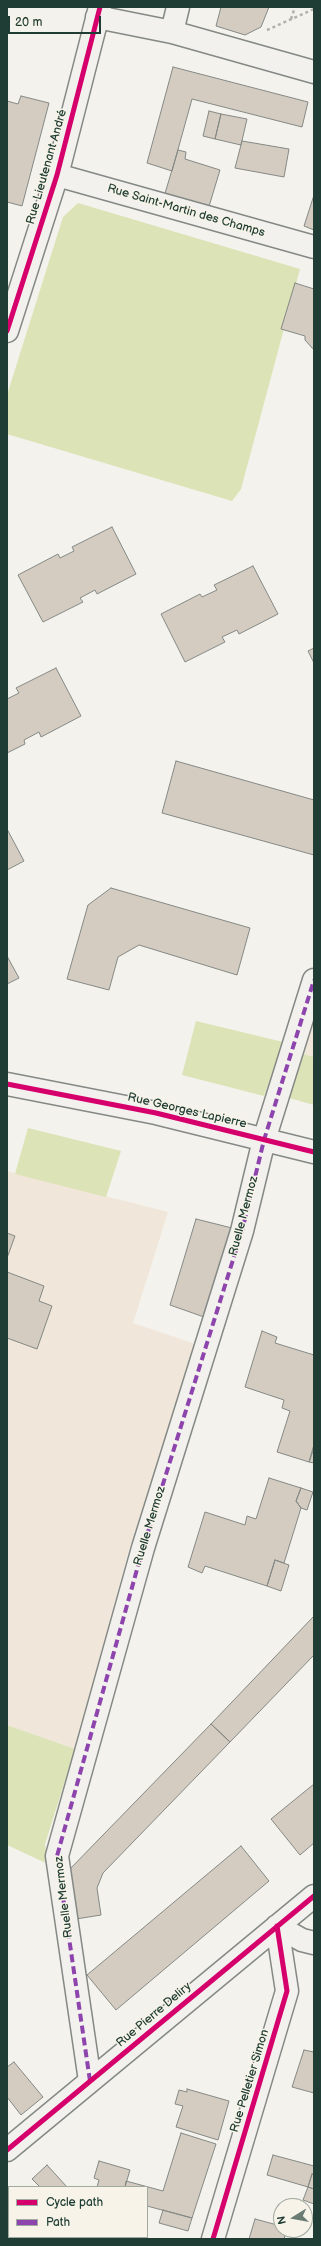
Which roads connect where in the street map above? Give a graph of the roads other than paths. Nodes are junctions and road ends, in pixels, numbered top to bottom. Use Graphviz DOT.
graph roads {
  1 [pos="178,7"];
  2 [pos="98,12"];
  3 [pos="172,32"];
  4 [pos="314,72"];
  5 [pos="57,175"];
  6 [pos="314,247"];
  7 [pos="7,331"];
  8 [pos="314,980"];
  9 [pos="7,1084"];
  10 [pos="264,1140"];
  11 [pos="314,1152"];
  12 [pos="314,1896"];
  13 [pos="277,1926"];
  14 [pos="314,1944"];
  15 [pos="90,2081"];
  16 [pos="7,2150"];
  17 [pos="213,2239"];
  1 -- 3 [label="street"];
  2 -- 3 [label="street"];
  2 -- 5 [label="street, Rue Lieutenant André"];
  3 -- 4 [label="street"];
  5 -- 6 [label="street, Rue Saint-Martin des Champs"];
  5 -- 7 [label="street, Rue Lieutenant André"];
  8 -- 10 [label="street, Ruelle Mermoz"];
  9 -- 10 [label="street, Rue Georges Lapierre"];
  10 -- 11 [label="street, Rue Georges Lapierre"];
  10 -- 15 [label="street, Ruelle Mermoz"];
  12 -- 13 [label="street, Rue Pierre Deliry"];
  13 -- 14 [label="street"];
  13 -- 15 [label="street, Rue Pierre Deliry"];
  13 -- 17 [label="street, Rue Pelletier Simon"];
  15 -- 16 [label="street, Rue Pierre Deliry"];
}
